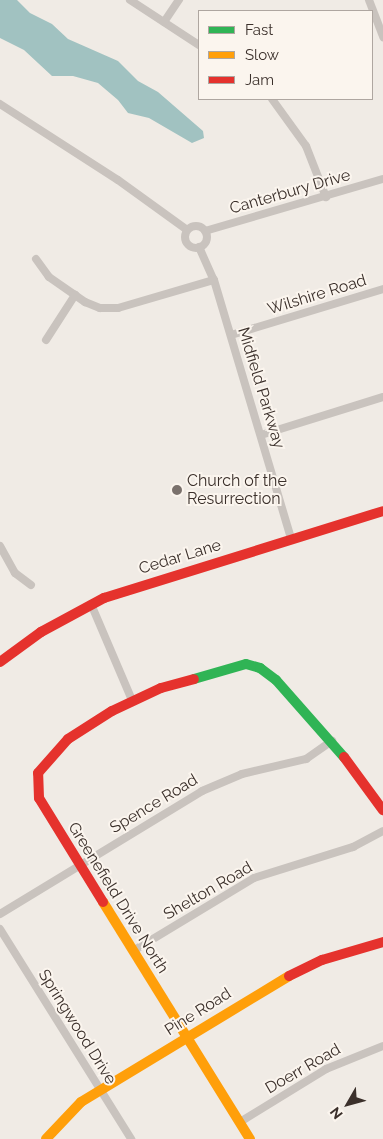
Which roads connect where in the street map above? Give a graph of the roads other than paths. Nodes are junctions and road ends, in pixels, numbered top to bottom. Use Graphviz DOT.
graph roads {
  1 [pos="130,0"];
  2 [pos="179,0"];
  3 [pos="373,11"];
  4 [pos="164,22"];
  5 [pos="383,38"];
  6 [pos="198,44"];
  7 [pos="273,100"];
  8 [pos="0,104"];
  9 [pos="383,180"];
  10 [pos="326,197"];
  11 [pos="186,230"];
  12 [pos="205,231"];
  13 [pos="199,247"];
  14 [pos="36,260"];
  15 [pos="214,280"];
  16 [pos="383,289"];
  17 [pos="75,295"];
  18 [pos="230,335"];
  19 [pos="46,340"];
  20 [pos="383,397"];
  21 [pos="261,435"];
  22 [pos="383,511"];
  23 [pos="291,539"];
  24 [pos="0,546"];
  25 [pos="31,585"];
  26 [pos="91,604"];
  27 [pos="0,662"];
  28 [pos="132,700"];
  29 [pos="332,742"];
  30 [pos="383,810"];
  31 [pos="383,831"];
  32 [pos="80,865"];
  33 [pos="0,914"];
  34 [pos="0,929"];
  35 [pos="383,942"];
  36 [pos="133,951"];
  37 [pos="186,1037"];
  38 [pos="383,1046"];
  39 [pos="100,1090"];
  40 [pos="240,1122"];
  41 [pos="46,1139"];
  42 [pos="131,1139"];
  43 [pos="250,1139"];
  1 -- 4 [label="street"];
  2 -- 4 [label="street"];
  3 -- 5 [label="street"];
  4 -- 6 [label="street"];
  7 -- 10 [label="street"];
  8 -- 11 [label="street"];
  9 -- 10 [label="street, Canterbury Drive"];
  10 -- 12 [label="street, Canterbury Drive"];
  11 -- 12 [label="street"];
  11 -- 13 [label="street"];
  12 -- 13 [label="street"];
  13 -- 15 [label="street, Midfield Parkway"];
  14 -- 17 [label="street"];
  15 -- 17 [label="street"];
  15 -- 18 [label="street, Midfield Parkway"];
  16 -- 18 [label="street, Wilshire Road"];
  17 -- 19 [label="street"];
  18 -- 21 [label="street, Midfield Parkway"];
  20 -- 21 [label="street"];
  21 -- 23 [label="street, Midfield Parkway"];
  22 -- 23 [label="street, Cedar Lane"];
  23 -- 26 [label="street, Cedar Lane"];
  24 -- 25 [label="street"];
  26 -- 27 [label="street, Cedar Lane"];
  26 -- 28 [label="street"];
  28 -- 29 [label="street, Greenefield Drive North"];
  28 -- 32 [label="street, Greenefield Drive North"];
  29 -- 30 [label="street, Greenefield Drive North"];
  29 -- 32 [label="street, Spence Road"];
  31 -- 36 [label="street, Shelton Road"];
  32 -- 33 [label="street, Spence Road"];
  32 -- 36 [label="street, Greenefield Drive North"];
  34 -- 39 [label="street, Springwood Drive"];
  35 -- 37 [label="street, Pine Road"];
  36 -- 37 [label="street, Greenefield Drive North"];
  37 -- 39 [label="street, Pine Road"];
  37 -- 40 [label="street, Greenefield Drive North"];
  38 -- 40 [label="street, Doerr Road"];
  39 -- 41 [label="street, Pine Road"];
  39 -- 42 [label="street, Springwood Drive"];
  40 -- 43 [label="street, Greenefield Drive North"];
}
